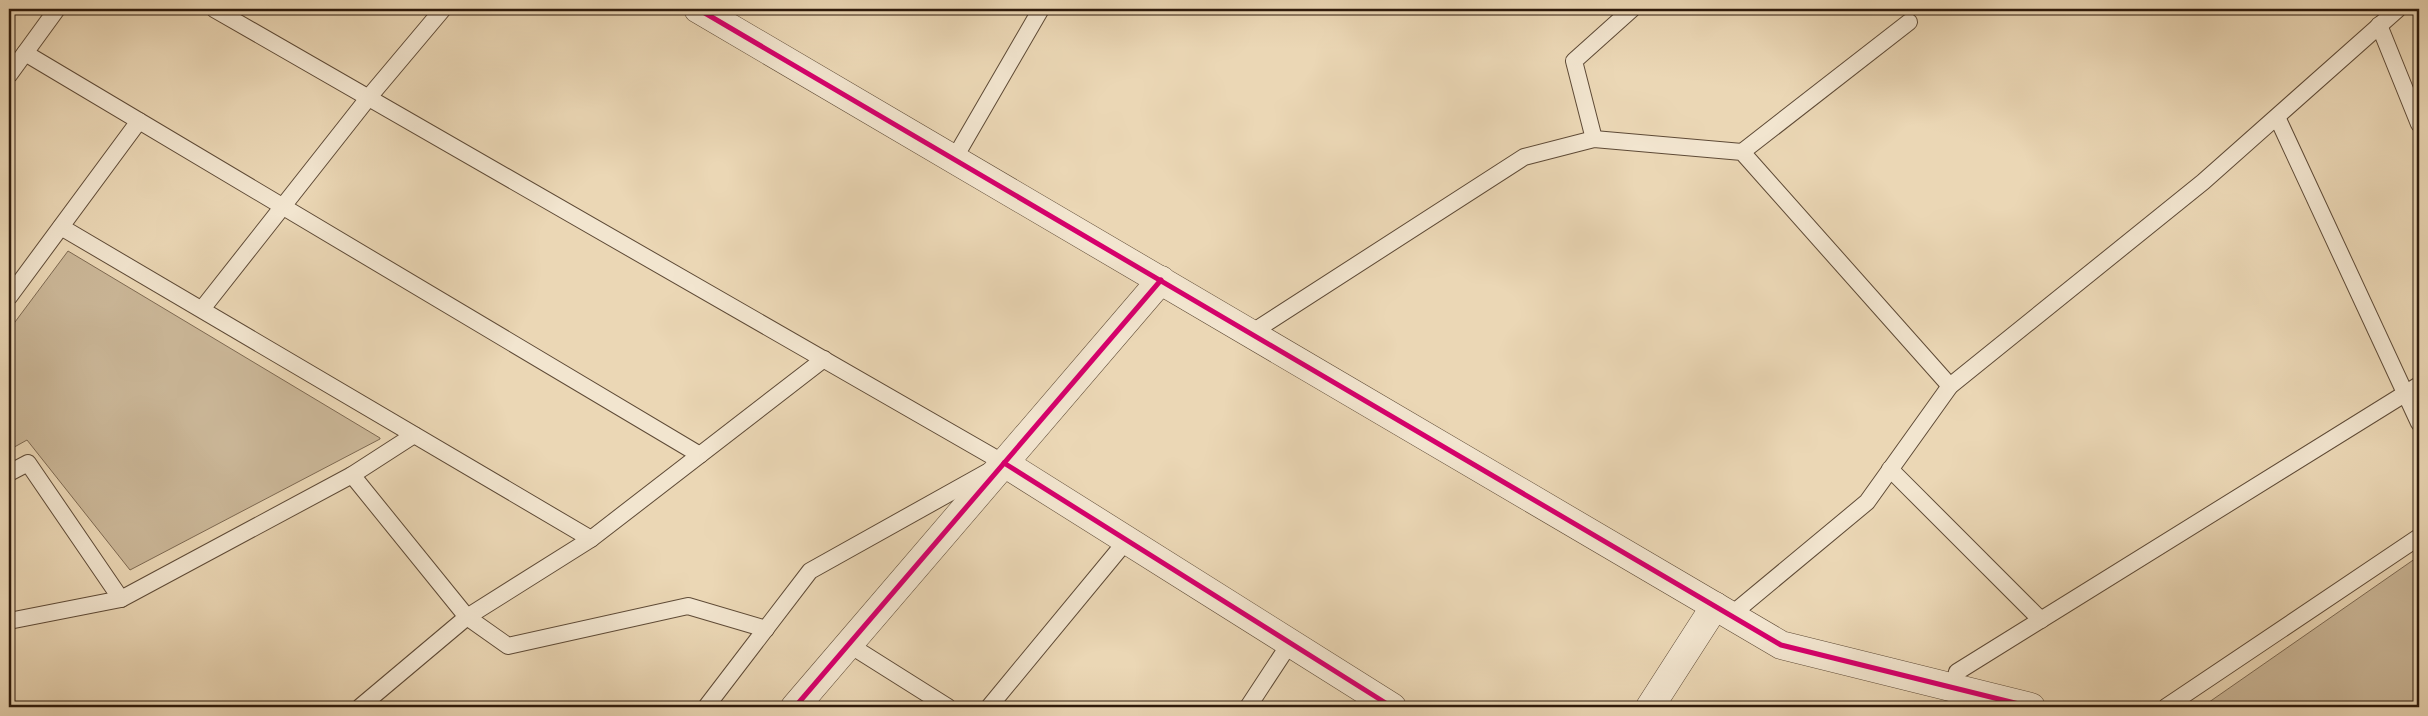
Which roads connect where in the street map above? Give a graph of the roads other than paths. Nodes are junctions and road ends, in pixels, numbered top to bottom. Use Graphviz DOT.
graph roads {
  1 [pos="57,9"];
  2 [pos="214,9"];
  3 [pos="443,9"];
  4 [pos="698,9"];
  5 [pos="1041,9"];
  6 [pos="1632,9"];
  7 [pos="2398,9"];
  8 [pos="1910,22"];
  9 [pos="2379,25"];
  10 [pos="25,53"];
  11 [pos="9,75"];
  12 [pos="369,97"];
  13 [pos="2277,117"];
  14 [pos="139,121"];
  15 [pos="2419,124"];
  16 [pos="1594,139"];
  17 [pos="1742,152"];
  18 [pos="954,159"];
  19 [pos="282,206"];
  20 [pos="61,227"];
  21 [pos="1161,280"];
  22 [pos="9,297"];
  23 [pos="202,309"];
  24 [pos="1251,333"];
  25 [pos="824,359"];
  26 [pos="1950,386"];
  27 [pos="2413,389"];
  28 [pos="2419,423"];
  29 [pos="414,435"];
  30 [pos="700,455"];
  31 [pos="1004,463"];
  32 [pos="1890,469"];
  33 [pos="9,473"];
  34 [pos="352,475"];
  35 [pos="2419,537"];
  36 [pos="591,539"];
  37 [pos="1127,540"];
  38 [pos="121,599"];
  39 [pos="1723,610"];
  40 [pos="467,617"];
  41 [pos="2041,620"];
  42 [pos="9,621"];
  43 [pos="766,629"];
  44 [pos="1290,643"];
  45 [pos="848,644"];
  46 [pos="1953,688"];
  47 [pos="360,707"];
  48 [pos="706,707"];
  49 [pos="795,707"];
  50 [pos="948,707"];
  51 [pos="989,707"];
  52 [pos="1248,707"];
  53 [pos="1392,707"];
  54 [pos="1650,707"];
  55 [pos="2031,707"];
  56 [pos="2166,707"];
  1 -- 10 [label="lane"];
  2 -- 12 [label="lane"];
  3 -- 12 [label="lane"];
  4 -- 18 [label="street"];
  5 -- 18 [label="lane"];
  6 -- 16 [label="lane"];
  7 -- 9 [label="lane"];
  8 -- 17 [label="lane"];
  9 -- 13 [label="lane"];
  9 -- 15 [label="lane"];
  10 -- 11 [label="lane"];
  10 -- 14 [label="lane"];
  12 -- 19 [label="lane"];
  12 -- 25 [label="lane"];
  13 -- 26 [label="lane"];
  13 -- 27 [label="lane"];
  14 -- 19 [label="lane"];
  14 -- 20 [label="lane"];
  16 -- 17 [label="lane"];
  16 -- 24 [label="lane"];
  17 -- 26 [label="lane"];
  18 -- 21 [label="street"];
  19 -- 23 [label="lane"];
  19 -- 30 [label="lane"];
  20 -- 22 [label="lane"];
  20 -- 23 [label="lane"];
  21 -- 24 [label="street"];
  21 -- 31 [label="street"];
  23 -- 29 [label="lane"];
  24 -- 39 [label="street"];
  25 -- 30 [label="lane"];
  25 -- 31 [label="lane"];
  26 -- 32 [label="lane"];
  27 -- 28 [label="lane"];
  27 -- 41 [label="lane"];
  29 -- 34 [label="lane"];
  29 -- 36 [label="lane"];
  30 -- 36 [label="lane"];
  31 -- 37 [label="street"];
  31 -- 43 [label="lane"];
  31 -- 45 [label="street"];
  32 -- 39 [label="lane"];
  32 -- 41 [label="lane"];
  33 -- 38 [label="lane"];
  34 -- 38 [label="lane"];
  34 -- 40 [label="lane"];
  35 -- 56 [label="lane"];
  36 -- 40 [label="lane"];
  37 -- 44 [label="street"];
  37 -- 51 [label="lane"];
  38 -- 42 [label="lane"];
  39 -- 46 [label="street"];
  39 -- 54 [label="street"];
  40 -- 43 [label="lane"];
  40 -- 47 [label="lane"];
  41 -- 46 [label="lane"];
  43 -- 48 [label="lane"];
  44 -- 52 [label="lane"];
  44 -- 53 [label="street"];
  45 -- 49 [label="street"];
  45 -- 50 [label="lane"];
  46 -- 55 [label="street"];
}
